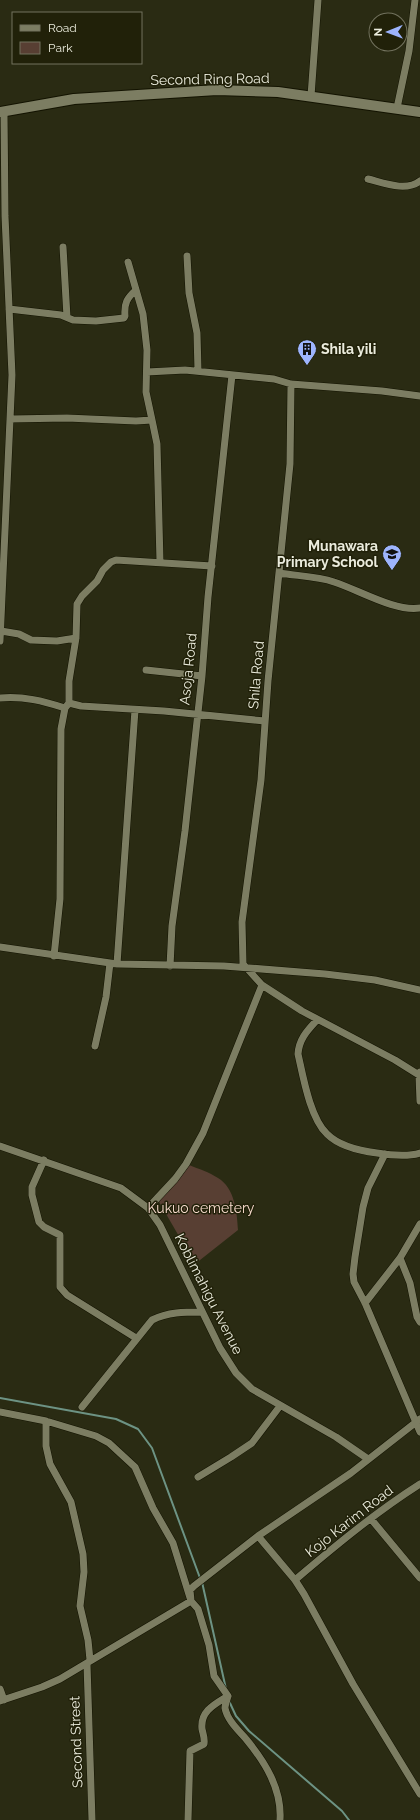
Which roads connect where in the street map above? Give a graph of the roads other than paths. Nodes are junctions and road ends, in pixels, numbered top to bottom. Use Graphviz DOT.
graph roads {
  1 [pos="318,0"];
  2 [pos="416,0"];
  3 [pos="311,96"];
  4 [pos="397,108"];
  5 [pos="2,112"];
  6 [pos="420,112"];
  7 [pos="368,179"];
  8 [pos="420,181"];
  9 [pos="63,247"];
  10 [pos="187,256"];
  11 [pos="128,262"];
  12 [pos="136,290"];
  13 [pos="9,309"];
  14 [pos="67,317"];
  15 [pos="198,371"];
  16 [pos="147,372"];
  17 [pos="232,376"];
  18 [pos="291,384"];
  19 [pos="420,396"];
  20 [pos="10,419"];
  21 [pos="152,420"];
  22 [pos="2,528"];
  23 [pos="160,562"];
  24 [pos="212,566"];
  25 [pos="279,573"];
  26 [pos="420,608"];
  27 [pos="1,631"];
  28 [pos="76,638"];
  29 [pos="0,641"];
  30 [pos="146,670"];
  31 [pos="202,676"];
  32 [pos="0,698"];
  33 [pos="67,706"];
  34 [pos="135,710"];
  35 [pos="196,714"];
  36 [pos="265,721"];
  37 [pos="0,947"];
  38 [pos="54,956"];
  39 [pos="114,964"];
  40 [pos="170,966"];
  41 [pos="245,968"];
  42 [pos="262,985"];
  43 [pos="420,990"];
  44 [pos="317,1020"];
  45 [pos="95,1046"];
  46 [pos="419,1073"];
  47 [pos="420,1101"];
  48 [pos="0,1146"];
  49 [pos="420,1153"];
  50 [pos="385,1154"];
  51 [pos="44,1160"];
  52 [pos="148,1208"];
  53 [pos="420,1224"];
  54 [pos="400,1258"];
  55 [pos="365,1303"];
  56 [pos="202,1312"];
  57 [pos="420,1322"];
  58 [pos="136,1338"];
  59 [pos="280,1406"];
  60 [pos="82,1407"];
  61 [pos="0,1412"];
  62 [pos="46,1421"];
  63 [pos="418,1421"];
  64 [pos="420,1432"];
  65 [pos="368,1459"];
  66 [pos="198,1476"];
  67 [pos="420,1484"];
  68 [pos="371,1519"];
  69 [pos="258,1536"];
  70 [pos="420,1578"];
  71 [pos="295,1580"];
  72 [pos="191,1601"];
  73 [pos="89,1662"];
  74 [pos="0,1689"];
  75 [pos="228,1696"];
  76 [pos="2,1700"];
  77 [pos="420,1794"];
  78 [pos="92,1820"];
  79 [pos="188,1820"];
  80 [pos="280,1820"];
  1 -- 3 [label="street"];
  2 -- 4 [label="street"];
  3 -- 4 [label="street, Second Ring Road"];
  3 -- 5 [label="street, Second Ring Road"];
  4 -- 6 [label="street, Second Ring Road"];
  5 -- 13 [label="street"];
  7 -- 8 [label="street"];
  9 -- 14 [label="street"];
  10 -- 15 [label="street"];
  11 -- 12 [label="street"];
  12 -- 14 [label="street"];
  12 -- 16 [label="street"];
  13 -- 14 [label="street"];
  13 -- 20 [label="street"];
  15 -- 16 [label="street"];
  15 -- 17 [label="street"];
  16 -- 21 [label="street"];
  17 -- 18 [label="street"];
  17 -- 24 [label="street, Asoja Road"];
  18 -- 19 [label="street"];
  18 -- 25 [label="street, Shila Road"];
  20 -- 21 [label="street"];
  20 -- 22 [label="street"];
  21 -- 23 [label="street"];
  22 -- 27 [label="street"];
  23 -- 24 [label="street"];
  23 -- 28 [label="street"];
  24 -- 31 [label="street, Asoja Road"];
  25 -- 26 [label="street"];
  25 -- 36 [label="street, Shila Road"];
  27 -- 28 [label="street"];
  27 -- 29 [label="street"];
  28 -- 33 [label="street"];
  30 -- 31 [label="street"];
  31 -- 35 [label="street, Asoja Road"];
  32 -- 33 [label="street"];
  33 -- 34 [label="street"];
  33 -- 38 [label="street"];
  34 -- 35 [label="street"];
  34 -- 39 [label="street"];
  35 -- 36 [label="street"];
  35 -- 40 [label="street, Asoja Road"];
  36 -- 41 [label="street, Shila Road"];
  37 -- 38 [label="street"];
  38 -- 39 [label="street"];
  39 -- 40 [label="street"];
  39 -- 45 [label="street"];
  40 -- 41 [label="street"];
  41 -- 42 [label="street"];
  41 -- 43 [label="street"];
  42 -- 44 [label="street"];
  42 -- 52 [label="street"];
  44 -- 46 [label="street"];
  44 -- 50 [label="street"];
  46 -- 47 [label="street"];
  48 -- 51 [label="street, Koblimahigu Avenue"];
  49 -- 50 [label="street"];
  50 -- 55 [label="street"];
  51 -- 52 [label="street, Koblimahigu Avenue"];
  51 -- 58 [label="street"];
  52 -- 56 [label="street, Koblimahigu Avenue"];
  53 -- 54 [label="street"];
  54 -- 55 [label="street"];
  54 -- 57 [label="street"];
  55 -- 63 [label="street"];
  56 -- 58 [label="street"];
  56 -- 59 [label="street, Koblimahigu Avenue"];
  58 -- 60 [label="street"];
  59 -- 65 [label="street, Koblimahigu Avenue"];
  59 -- 66 [label="street"];
  61 -- 62 [label="street"];
  62 -- 72 [label="street"];
  62 -- 73 [label="street, Second Street"];
  63 -- 64 [label="street"];
  63 -- 65 [label="street"];
  65 -- 69 [label="street"];
  67 -- 68 [label="street, Kojo Karim Road"];
  68 -- 70 [label="street"];
  68 -- 71 [label="street, Kojo Karim Road"];
  69 -- 71 [label="street"];
  69 -- 72 [label="street"];
  71 -- 77 [label="street"];
  72 -- 73 [label="street"];
  72 -- 75 [label="street"];
  73 -- 76 [label="street"];
  73 -- 78 [label="street, Second Street"];
  74 -- 76 [label="street"];
  75 -- 79 [label="street"];
  75 -- 80 [label="street"];
}
